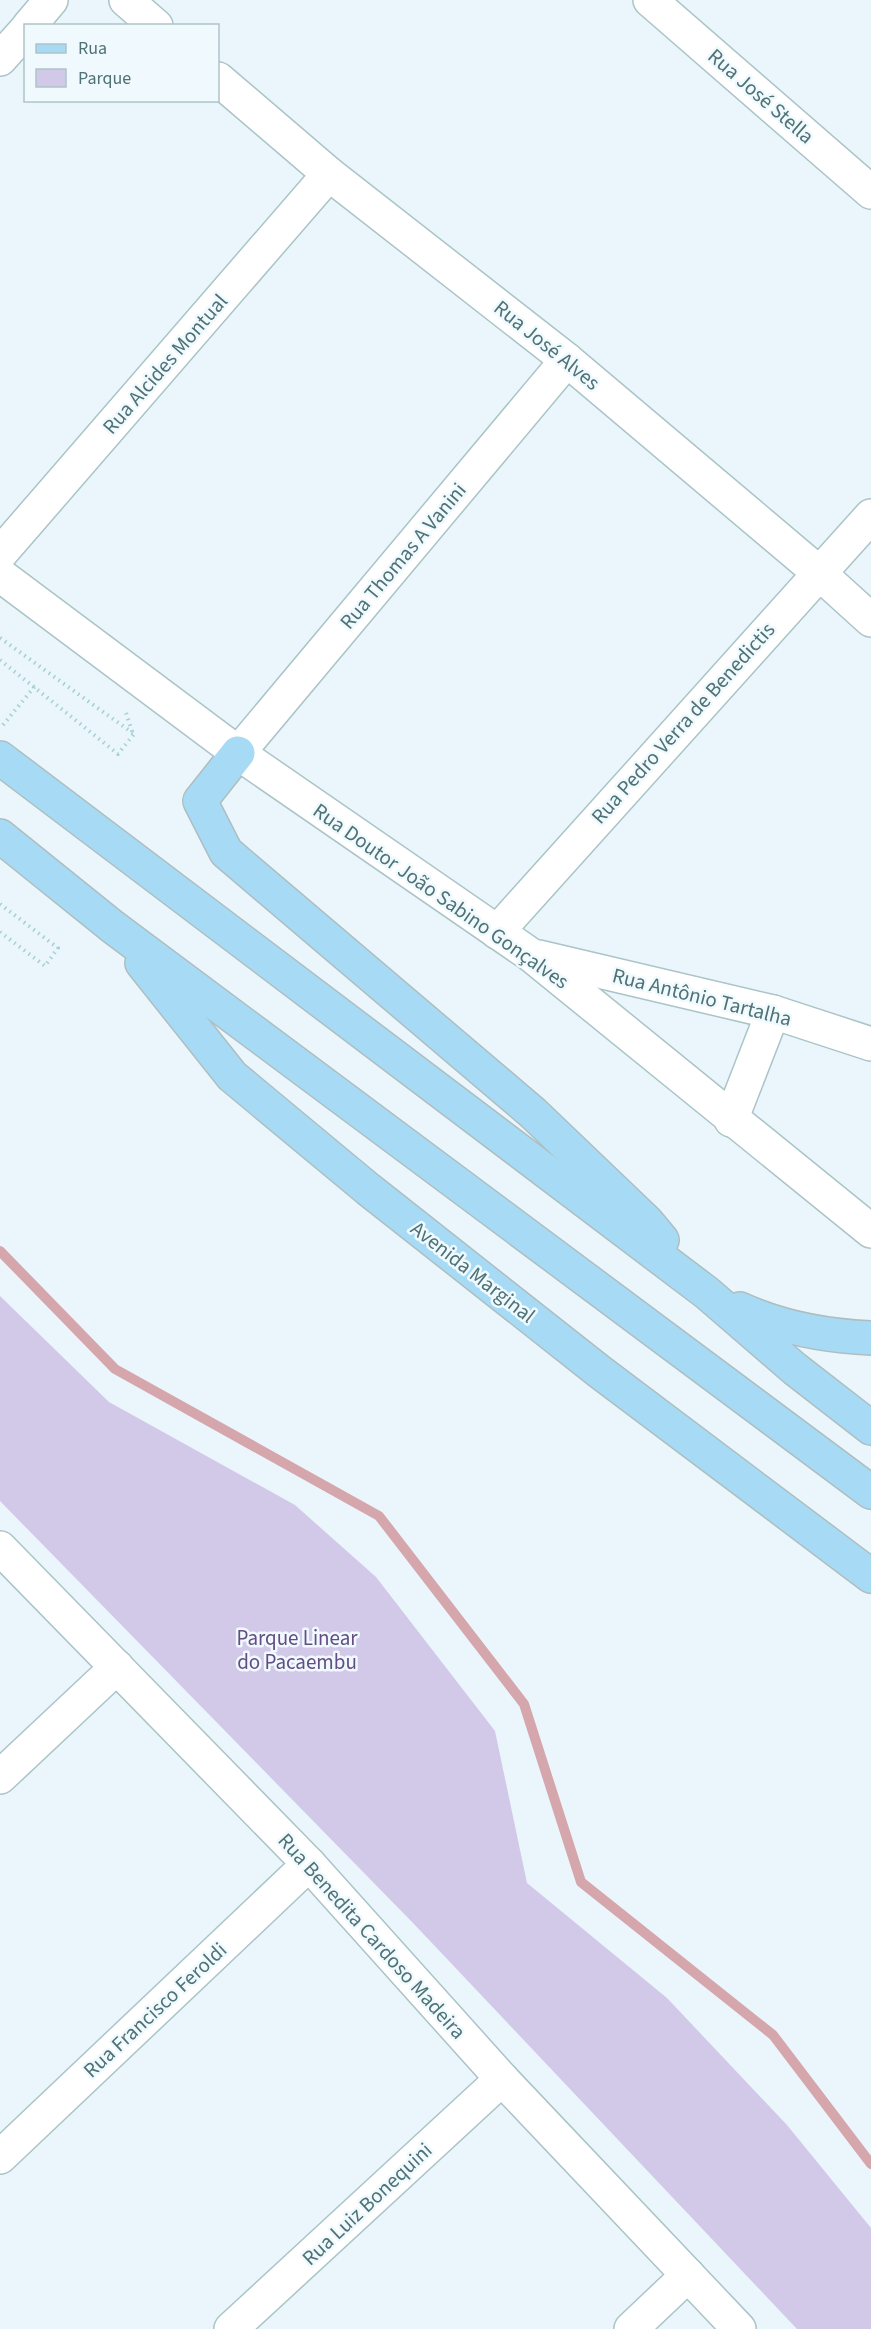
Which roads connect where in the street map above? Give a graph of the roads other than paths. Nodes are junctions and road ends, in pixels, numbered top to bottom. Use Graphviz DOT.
graph roads {
  1 [pos="51,0"];
  2 [pos="126,0"];
  3 [pos="650,0"];
  4 [pos="31,24"];
  5 [pos="154,24"];
  6 [pos="24,32"];
  7 [pos="0,59"];
  8 [pos="219,79"];
  9 [pos="329,174"];
  10 [pos="871,192"];
  11 [pos="567,360"];
  12 [pos="871,516"];
  13 [pos="0,554"];
  14 [pos="818,572"];
  15 [pos="0,575"];
  16 [pos="871,620"];
  17 [pos="238,753"];
  18 [pos="0,758"];
  19 [pos="0,836"];
  20 [pos="113,927"];
  21 [pos="497,932"];
  22 [pos="531,955"];
  23 [pos="773,1012"];
  24 [pos="871,1044"];
  25 [pos="731,1119"];
  26 [pos="871,1231"];
  27 [pos="707,1293"];
  28 [pos="871,1338"];
  29 [pos="871,1428"];
  30 [pos="871,1492"];
  31 [pos="0,1548"];
  32 [pos="871,1576"];
  33 [pos="117,1667"];
  34 [pos="0,1776"];
  35 [pos="309,1864"];
  36 [pos="502,2079"];
  37 [pos="0,2157"];
  38 [pos="688,2275"];
  39 [pos="231,2329"];
  40 [pos="631,2329"];
  41 [pos="739,2329"];
  1 -- 4 [label="street"];
  2 -- 5 [label="street"];
  3 -- 10 [label="street, Rua José Stella"];
  6 -- 7 [label="street"];
  8 -- 9 [label="street, Rua José Alves"];
  9 -- 11 [label="street, Rua José Alves"];
  9 -- 13 [label="street, Rua Alcides Montual"];
  11 -- 14 [label="street, Rua José Alves"];
  11 -- 17 [label="street, Rua Thomas A Vanini"];
  12 -- 14 [label="street, Rua Pedro Verra de Benedictis"];
  14 -- 16 [label="street, Rua José Alves"];
  14 -- 21 [label="street, Rua Pedro Verra de Benedictis"];
  15 -- 17 [label="street, Rua Doutor João Sabino Gonçalves"];
  17 -- 21 [label="street, Rua Doutor João Sabino Gonçalves"];
  17 -- 27 [label="main road"];
  18 -- 27 [label="main road"];
  19 -- 20 [label="main road"];
  20 -- 30 [label="main road"];
  20 -- 32 [label="main road, Avenida Marginal"];
  21 -- 22 [label="street, Rua Doutor João Sabino Gonçalves"];
  22 -- 23 [label="street, Rua Antônio Tartalha"];
  22 -- 25 [label="street, Rua Doutor João Sabino Gonçalves"];
  23 -- 24 [label="street, Rua Antônio Tartalha"];
  23 -- 25 [label="street"];
  25 -- 26 [label="street, Rua Doutor João Sabino Gonçalves"];
  27 -- 28 [label="main road"];
  27 -- 29 [label="main road"];
  31 -- 33 [label="street, Rua Benedita Cardoso Madeira"];
  33 -- 34 [label="street"];
  33 -- 35 [label="street, Rua Benedita Cardoso Madeira"];
  35 -- 36 [label="street, Rua Benedita Cardoso Madeira"];
  35 -- 37 [label="street, Rua Francisco Feroldi"];
  36 -- 38 [label="street, Rua Benedita Cardoso Madeira"];
  36 -- 39 [label="street, Rua Luiz Bonequini"];
  38 -- 40 [label="street"];
  38 -- 41 [label="street, Rua Benedita Cardoso Madeira"];
}
